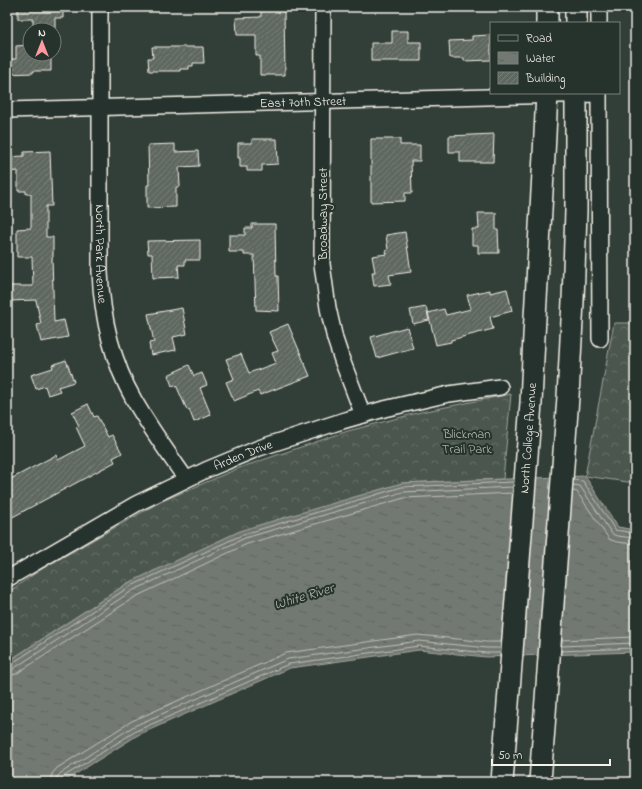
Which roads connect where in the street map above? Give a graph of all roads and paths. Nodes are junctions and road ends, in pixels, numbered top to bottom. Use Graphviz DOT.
graph roads {
  1 [pos="100,7"];
  2 [pos="323,7"];
  3 [pos="547,7"];
  4 [pos="576,7"];
  5 [pos="600,7"];
  6 [pos="547,22"];
  7 [pos="576,22"];
  8 [pos="599,22"];
  9 [pos="547,94"];
  10 [pos="576,94"];
  11 [pos="599,94"];
  12 [pos="323,101"];
  13 [pos="100,107"];
  14 [pos="7,110"];
  15 [pos="600,339"];
  16 [pos="500,387"];
  17 [pos="363,415"];
  18 [pos="186,479"];
  19 [pos="7,579"];
  20 [pos="502,782"];
  21 [pos="540,782"];
  1 -- 13 [label="street, North Park Avenue"];
  2 -- 12 [label="street, Broadway Street"];
  3 -- 6 [label="main road"];
  4 -- 7 [label="main road"];
  5 -- 8 [label="street"];
  9 -- 10 [label="street, East 70th Street"];
  9 -- 12 [label="street, East 70th Street"];
  9 -- 20 [label="main road, North College Avenue"];
  10 -- 11 [label="street, East 70th Street"];
  10 -- 21 [label="main road"];
  11 -- 15 [label="street"];
  12 -- 13 [label="street, East 70th Street"];
  12 -- 17 [label="street, Broadway Street"];
  13 -- 14 [label="street, East 70th Street"];
  13 -- 18 [label="street, North Park Avenue"];
  16 -- 17 [label="street, Arden Drive"];
  17 -- 18 [label="street, Arden Drive"];
  18 -- 19 [label="street, Arden Drive"];
}
